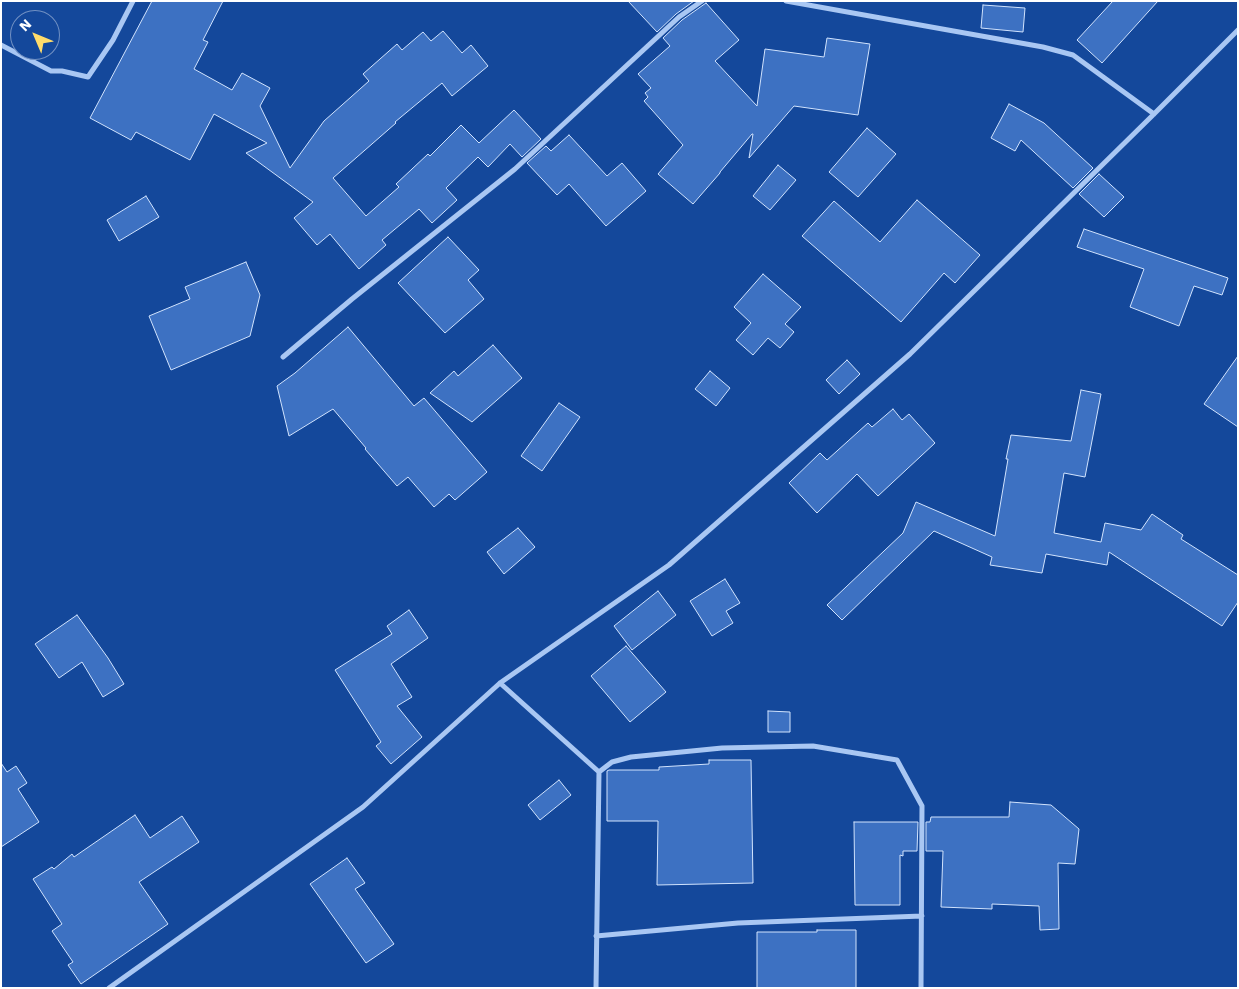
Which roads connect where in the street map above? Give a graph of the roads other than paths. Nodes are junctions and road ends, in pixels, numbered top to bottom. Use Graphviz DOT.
graph roads {
  1 [pos="133,1"];
  2 [pos="702,1"];
  3 [pos="786,1"];
  4 [pos="1238,30"];
  5 [pos="1,45"];
  6 [pos="1154,114"];
  7 [pos="283,357"];
  8 [pos="500,683"];
  9 [pos="599,772"];
  10 [pos="922,916"];
  11 [pos="596,936"];
  12 [pos="109,988"];
  13 [pos="596,988"];
  14 [pos="921,988"];
  1 -- 5 [label="street"];
  2 -- 7 [label="street"];
  3 -- 6 [label="street"];
  4 -- 6 [label="street"];
  6 -- 8 [label="street"];
  8 -- 9 [label="street"];
  8 -- 12 [label="street"];
  9 -- 10 [label="street"];
  9 -- 11 [label="street"];
  10 -- 11 [label="street"];
  10 -- 14 [label="street"];
  11 -- 13 [label="street"];
}
